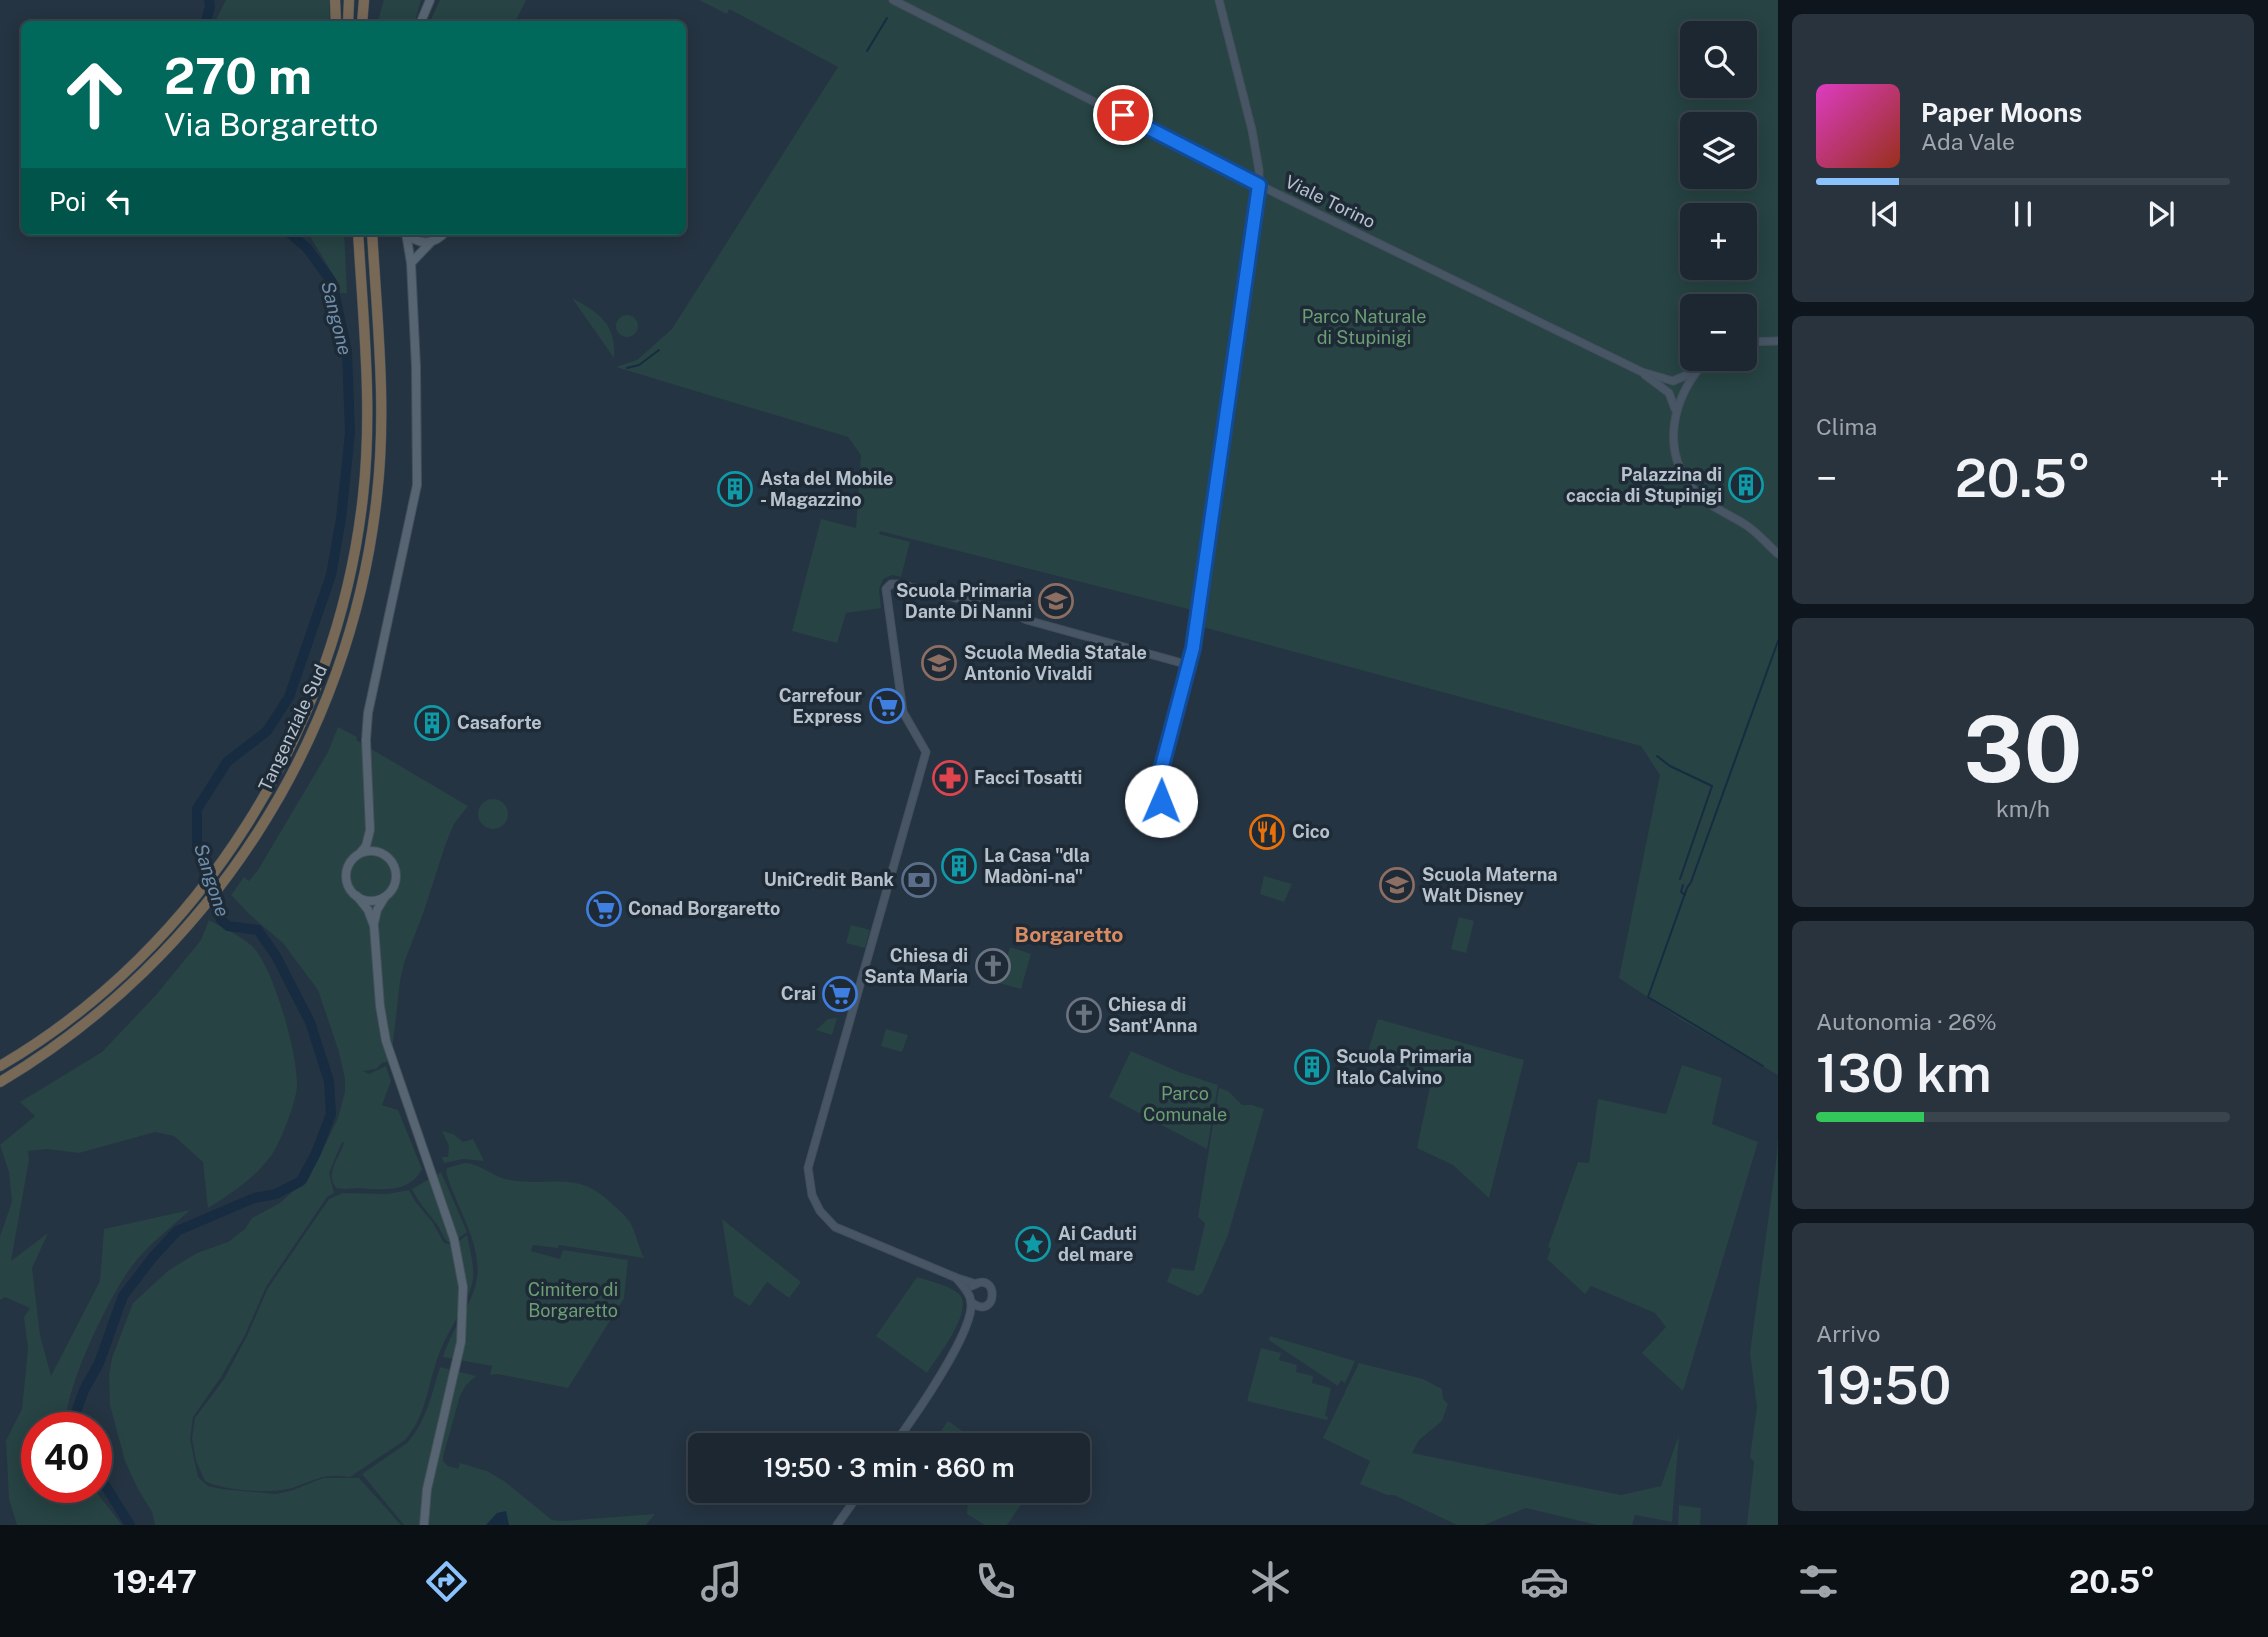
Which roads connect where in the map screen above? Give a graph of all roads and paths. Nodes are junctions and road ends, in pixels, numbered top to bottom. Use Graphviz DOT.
graph roads {
  1 [pos="335,0"];
  2 [pos="349,0"];
  3 [pos="364,0"];
  4 [pos="430,0"];
  5 [pos="892,0"];
  6 [pos="1219,0"];
  7 [pos="336,21"];
  8 [pos="348,21"];
  9 [pos="362,21"];
  10 [pos="421,21"];
  11 [pos="1259,185"];
  12 [pos="358,235"];
  13 [pos="372,235"];
  14 [pos="406,235"];
  15 [pos="409,235"];
  16 [pos="443,235"];
  17 [pos="431,242"];
  18 [pos="411,263"];
  19 [pos="1778,341"];
  20 [pos="1757,342"];
  21 [pos="1642,372"];
  22 [pos="1694,372"];
  23 [pos="1675,410"];
  24 [pos="1778,554"];
  25 [pos="1189,665"];
  26 [pos="1154,794"];
  27 [pos="370,830"];
  28 [pos="360,853"];
  29 [pos="382,853"];
  30 [pos="357,896"];
  31 [pos="385,896"];
  32 [pos="374,926"];
  33 [pos="0,1066"];
  34 [pos="0,1084"];
  35 [pos="957,1278"];
  36 [pos="976,1284"];
  37 [pos="970,1298"];
  38 [pos="980,1307"];
  39 [pos="968,1321"];
  40 [pos="902,1433"];
  41 [pos="853,1503"];
  42 [pos="424,1525"];
  43 [pos="837,1525"];
  1 -- 7 [label="highway"];
  2 -- 8 [label="highway"];
  3 -- 9 [label="highway"];
  4 -- 10 [label="main road"];
  5 -- 11 [label="street, Viale Torino"];
  6 -- 11 [label="street"];
  11 -- 21 [label="street, Viale Torino"];
  11 -- 25 [label="street"];
  12 -- 33 [label="highway, Tangenziale Sud"];
  13 -- 34 [label="highway, Tangenziale Sud"];
  14 -- 18 [label="main road"];
  15 -- 17 [label="main road"];
  16 -- 17 [label="main road"];
  17 -- 18 [label="main road"];
  18 -- 27 [label="main road"];
  19 -- 20 [label="street"];
  21 -- 22 [label="street"];
  21 -- 23 [label="street"];
  22 -- 23 [label="street"];
  23 -- 24 [label="street"];
  25 -- 26 [label="street"];
  25 -- 35 [label="street"];
  27 -- 28 [label="main road"];
  27 -- 29 [label="main road"];
  28 -- 29 [label="main road"];
  28 -- 30 [label="main road"];
  29 -- 31 [label="main road"];
  30 -- 31 [label="main road"];
  30 -- 32 [label="main road"];
  31 -- 32 [label="main road"];
  32 -- 42 [label="main road"];
  35 -- 36 [label="street"];
  35 -- 37 [label="street"];
  36 -- 37 [label="street"];
  36 -- 38 [label="street"];
  37 -- 38 [label="street"];
  37 -- 39 [label="street"];
  38 -- 39 [label="street"];
  39 -- 40 [label="street"];
  41 -- 43 [label="street"];
}
